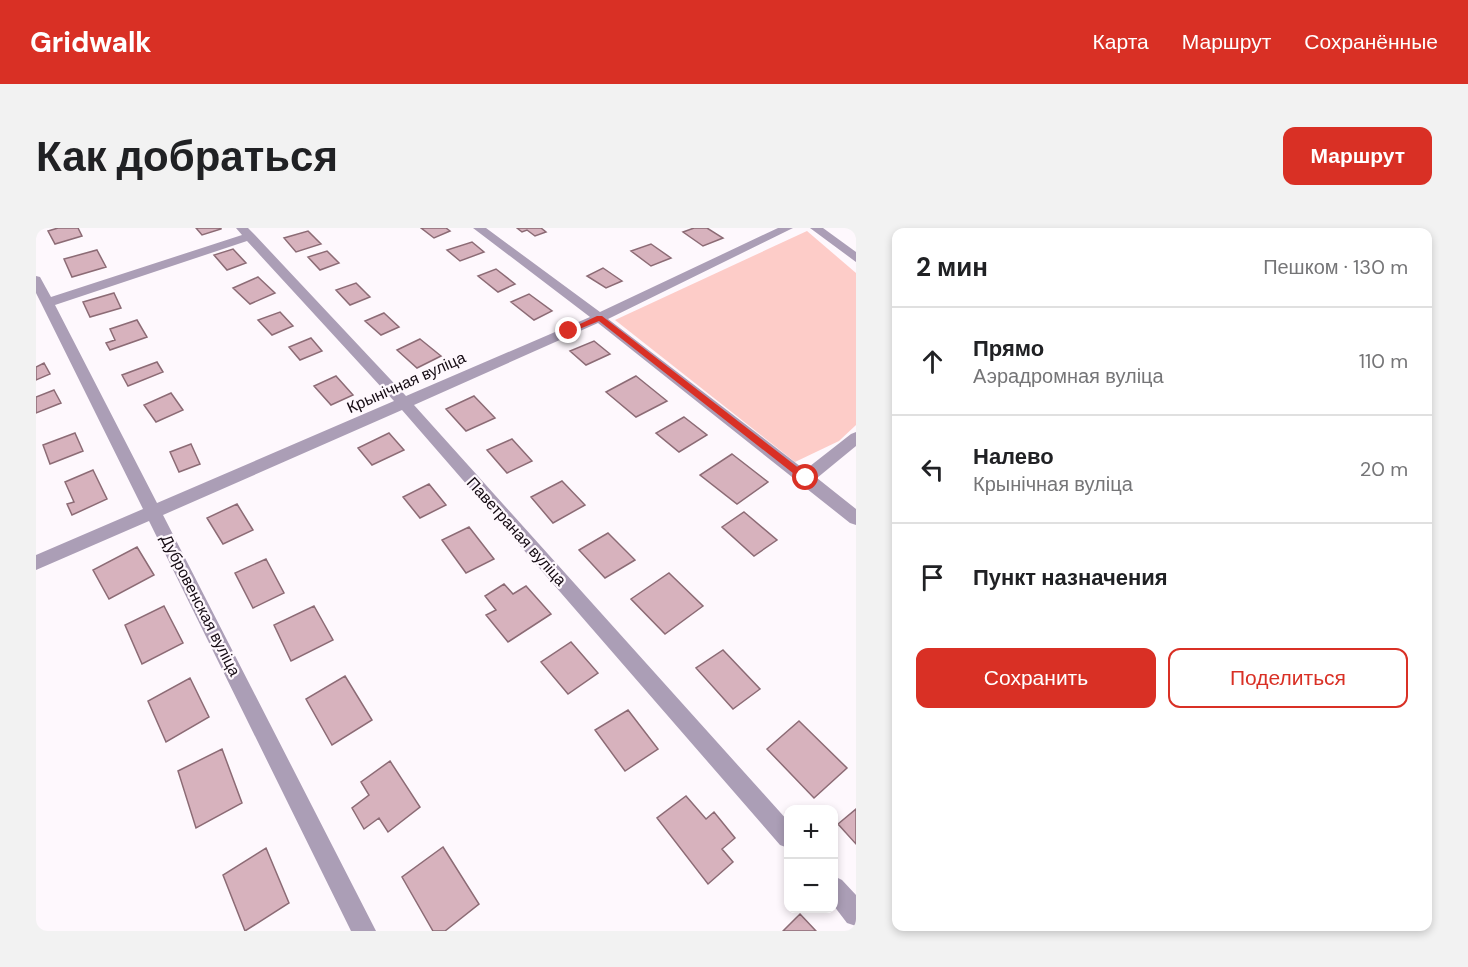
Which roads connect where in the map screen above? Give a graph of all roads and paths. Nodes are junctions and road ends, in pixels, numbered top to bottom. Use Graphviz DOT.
graph roads {
  1 [pos="479,228"];
  2 [pos="788,228"];
  3 [pos="816,228"];
  4 [pos="246,232"];
  5 [pos="856,258"];
  6 [pos="36,280"];
  7 [pos="47,303"];
  8 [pos="599,318"];
  9 [pos="404,403"];
  10 [pos="856,438"];
  11 [pos="806,478"];
  12 [pos="154,511"];
  13 [pos="856,518"];
  14 [pos="36,563"];
  15 [pos="784,831"];
  16 [pos="838,893"];
  17 [pos="856,914"];
  18 [pos="363,931"];
  1 -- 8 [label="street"];
  2 -- 8 [label="street, Крынічная вуліца"];
  3 -- 5 [label="street"];
  4 -- 7 [label="street"];
  4 -- 9 [label="street, Паветраная вуліца"];
  6 -- 7 [label="street, Дубровенская вуліца"];
  7 -- 12 [label="street, Дубровенская вуліца"];
  8 -- 9 [label="street, Крынічная вуліца"];
  8 -- 11 [label="street"];
  9 -- 12 [label="street, Крынічная вуліца"];
  9 -- 15 [label="street, Паветраная вуліца"];
  10 -- 11 [label="street"];
  11 -- 13 [label="street"];
  12 -- 14 [label="street, Крынічная вуліца"];
  12 -- 18 [label="street, Дубровенская вуліца"];
  16 -- 17 [label="street"];
}
